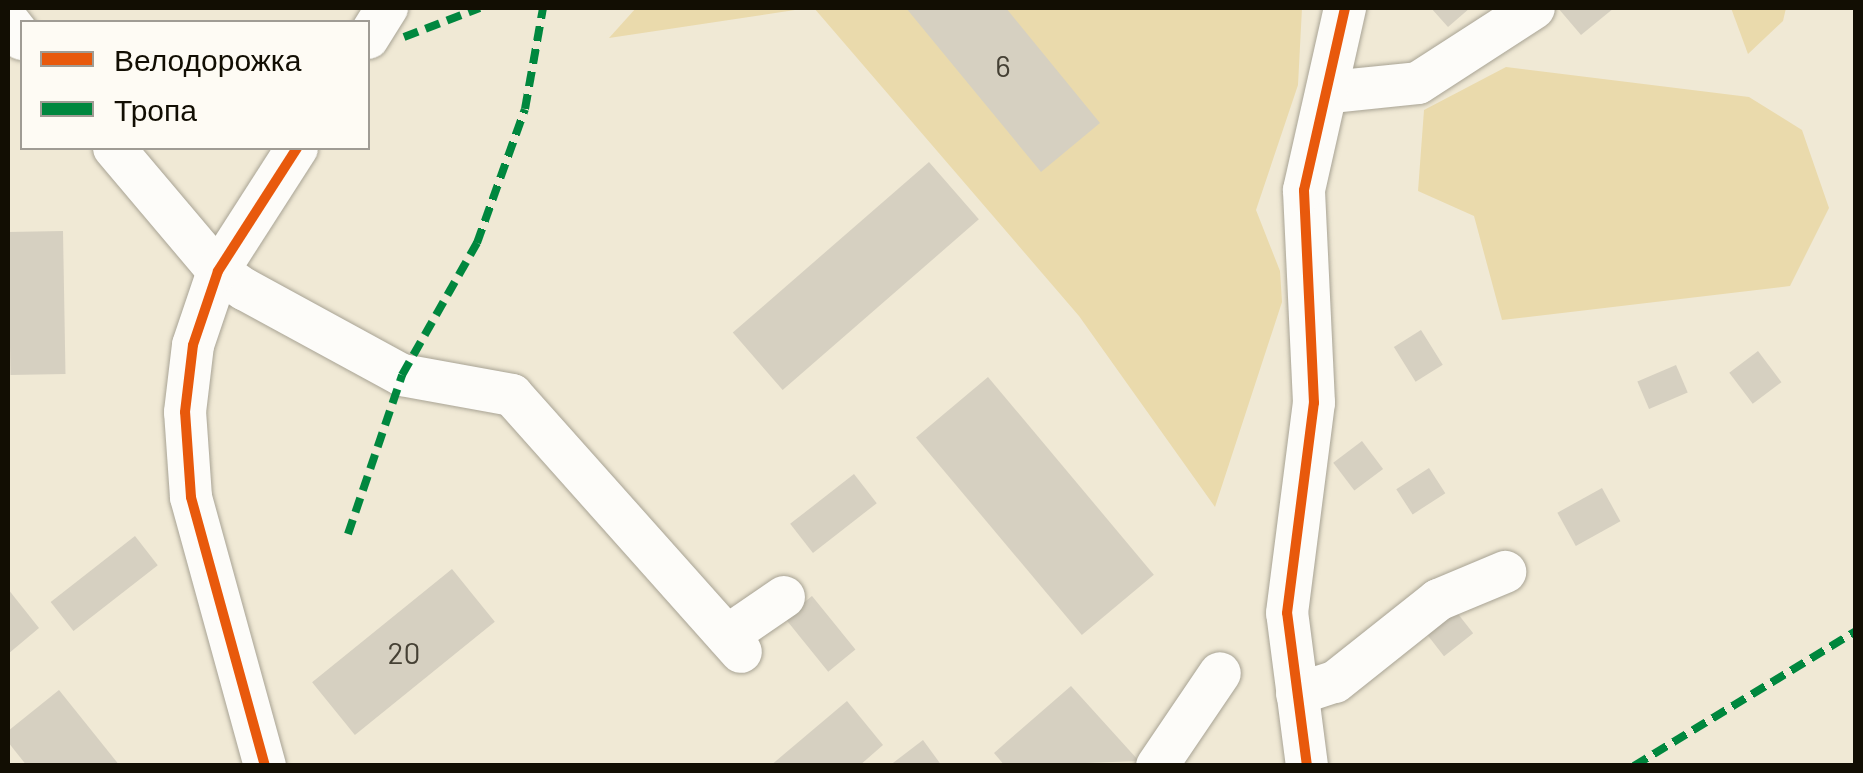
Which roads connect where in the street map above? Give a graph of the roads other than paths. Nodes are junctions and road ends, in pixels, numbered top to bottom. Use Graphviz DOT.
graph roads {
  1 [pos="387,8"];
  2 [pos="1345,8"];
  3 [pos="1534,8"];
  4 [pos="370,35"];
  5 [pos="1331,92"];
  6 [pos="116,150"];
  7 [pos="296,150"];
  8 [pos="218,271"];
  9 [pos="1506,572"];
  10 [pos="784,598"];
  11 [pos="1220,673"];
  12 [pos="1297,694"];
  13 [pos="265,766"];
  14 [pos="1158,766"];
  15 [pos="1307,766"];
  1 -- 4 [label="street"];
  2 -- 5 [label="street"];
  3 -- 5 [label="street"];
  5 -- 12 [label="street"];
  6 -- 8 [label="street"];
  7 -- 8 [label="street"];
  8 -- 10 [label="street"];
  8 -- 13 [label="street"];
  9 -- 12 [label="street"];
  11 -- 14 [label="street"];
  12 -- 15 [label="street"];
}
